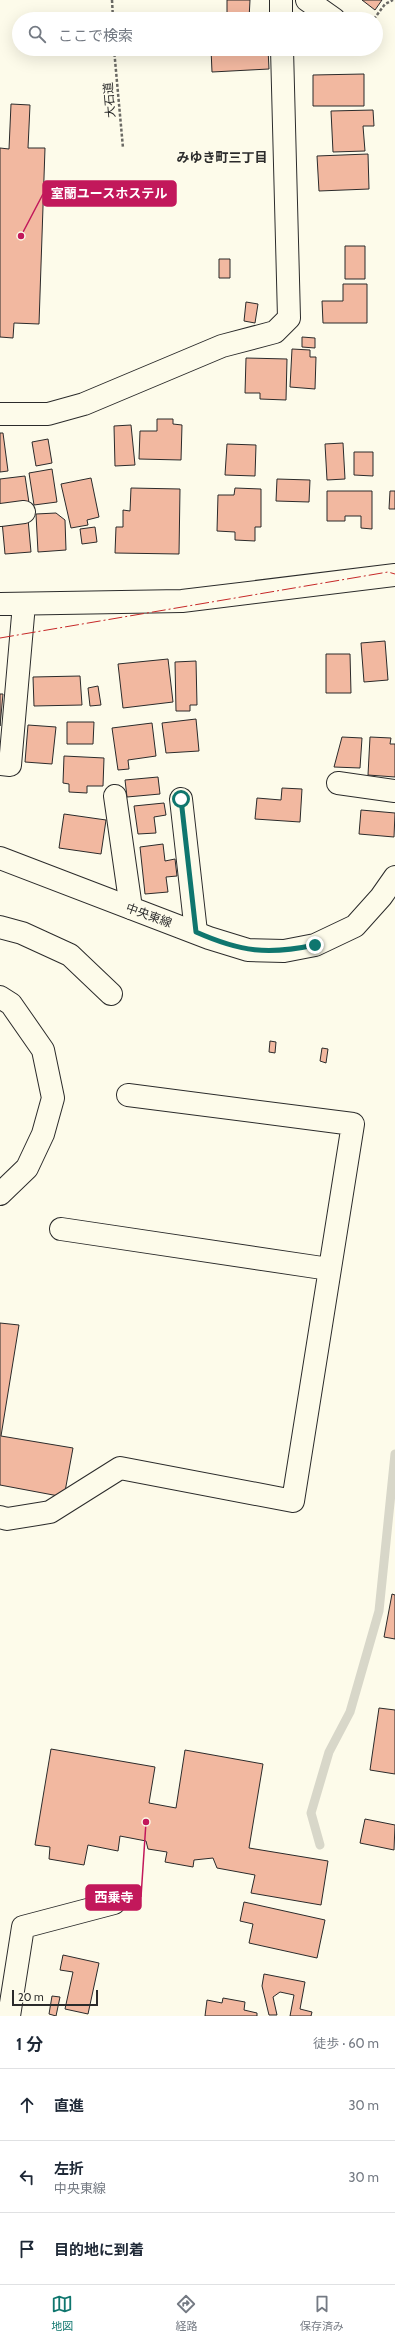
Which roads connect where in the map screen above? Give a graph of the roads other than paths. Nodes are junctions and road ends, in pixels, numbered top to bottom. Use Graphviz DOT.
graph roads {
  1 [pos="281,0"];
  2 [pos="307,0"];
  3 [pos="281,12"];
  4 [pos="324,12"];
  5 [pos="282,56"];
  6 [pos="0,414"];
  7 [pos="24,512"];
  8 [pos="0,515"];
  9 [pos="395,575"];
  10 [pos="0,604"];
  11 [pos="24,604"];
  12 [pos="0,764"];
  13 [pos="338,783"];
  14 [pos="395,791"];
  15 [pos="114,796"];
  16 [pos="181,799"];
  17 [pos="0,858"];
  18 [pos="395,877"];
  19 [pos="131,908"];
  20 [pos="0,927"];
  21 [pos="196,932"];
  22 [pos="111,994"];
  23 [pos="0,997"];
  24 [pos="128,1095"];
  25 [pos="0,1194"];
  26 [pos="61,1229"];
  27 [pos="329,1269"];
  28 [pos="0,1517"];
  29 [pos="114,1903"];
  30 [pos="9,2016"];
  1 -- 3 [label="street"];
  2 -- 4 [label="street"];
  5 -- 6 [label="street"];
  7 -- 8 [label="street"];
  9 -- 11 [label="street"];
  10 -- 11 [label="street"];
  11 -- 12 [label="street"];
  13 -- 14 [label="street"];
  15 -- 19 [label="street"];
  16 -- 21 [label="street"];
  17 -- 19 [label="street, 中央東線"];
  18 -- 21 [label="street, 中央東線"];
  19 -- 21 [label="street, 中央東線"];
  20 -- 22 [label="street"];
  23 -- 25 [label="street"];
  24 -- 27 [label="street"];
  26 -- 27 [label="street"];
  27 -- 28 [label="street"];
  29 -- 30 [label="street"];
}
